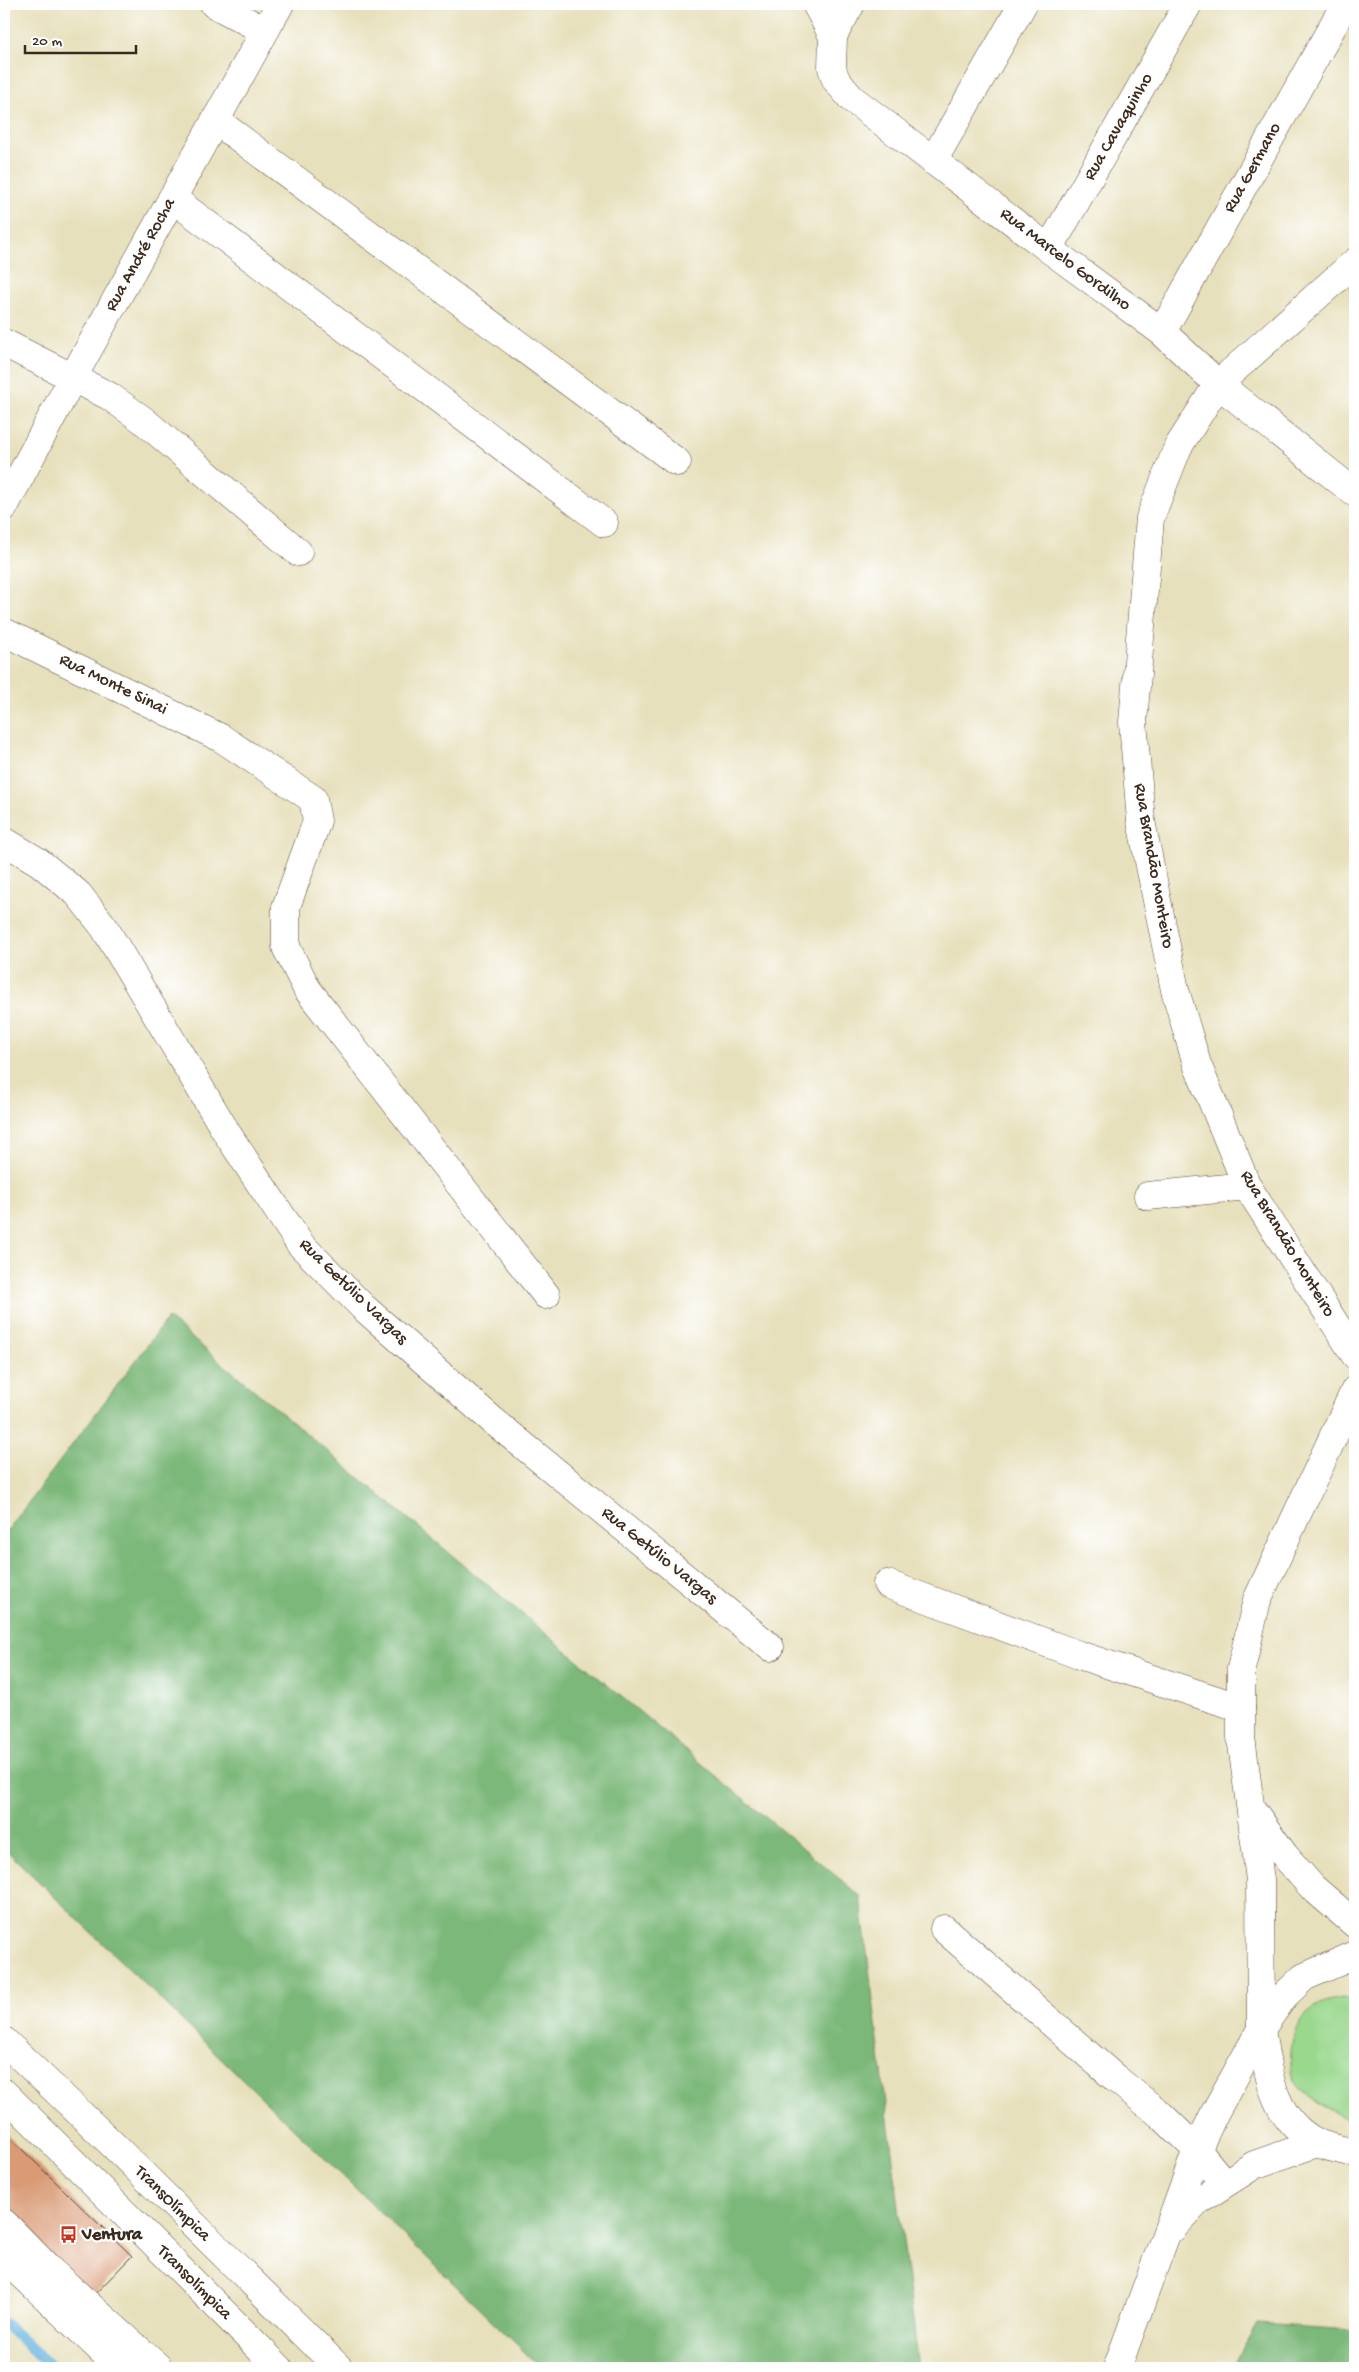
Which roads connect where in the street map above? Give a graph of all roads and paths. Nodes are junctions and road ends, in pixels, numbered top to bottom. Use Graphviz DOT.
graph roads {
  1 [pos="214,4"];
  2 [pos="280,4"];
  3 [pos="816,4"];
  4 [pos="851,4"];
  5 [pos="1023,4"];
  6 [pos="1188,4"];
  7 [pos="1344,4"];
  8 [pos="264,31"];
  9 [pos="833,36"];
  10 [pos="215,120"];
  11 [pos="933,161"];
  12 [pos="172,198"];
  13 [pos="1049,249"];
  14 [pos="1355,262"];
  15 [pos="1162,332"];
  16 [pos="4,343"];
  17 [pos="72,379"];
  18 [pos="1218,384"];
  19 [pos="677,462"];
  20 [pos="1355,493"];
  21 [pos="4,507"];
  22 [pos="604,523"];
  23 [pos="298,552"];
  24 [pos="4,632"];
  25 [pos="4,840"];
  26 [pos="1247,1186"];
  27 [pos="1148,1196"];
  28 [pos="546,1295"];
  29 [pos="1355,1354"];
  30 [pos="1355,1390"];
  31 [pos="887,1584"];
  32 [pos="770,1647"];
  33 [pos="1241,1708"];
  34 [pos="1251,1808"];
  35 [pos="1355,1924"];
  36 [pos="944,1928"];
  37 [pos="1355,1955"];
  38 [pos="1262,2029"];
  39 [pos="4,2041"];
  40 [pos="4,2093"];
  41 [pos="1317,2143"];
  42 [pos="1197,2150"];
  43 [pos="1355,2154"];
  44 [pos="1224,2183"];
  45 [pos="4,2223"];
  46 [pos="1166,2234"];
  47 [pos="4,2258"];
  48 [pos="120,2368"];
  49 [pos="159,2368"];
  50 [pos="279,2368"];
  51 [pos="339,2368"];
  52 [pos="1117,2368"];
  1 -- 8 [label="main road"];
  2 -- 8 [label="main road, Rua André Rocha"];
  3 -- 9 [label="main road, Rua Marcelo Gordilho"];
  4 -- 9 [label="main road"];
  5 -- 11 [label="main road"];
  6 -- 13 [label="main road, Rua Cavaquinho"];
  7 -- 15 [label="main road, Rua Germano"];
  8 -- 10 [label="main road, Rua André Rocha"];
  9 -- 11 [label="main road, Rua Marcelo Gordilho"];
  10 -- 12 [label="main road, Rua André Rocha"];
  10 -- 19 [label="main road"];
  11 -- 13 [label="main road, Rua Marcelo Gordilho"];
  12 -- 17 [label="main road, Rua André Rocha"];
  12 -- 22 [label="main road"];
  13 -- 15 [label="main road, Rua Marcelo Gordilho"];
  14 -- 18 [label="main road, Rua Brandão Monteiro"];
  15 -- 18 [label="main road, Rua Marcelo Gordilho"];
  16 -- 17 [label="main road"];
  17 -- 21 [label="main road, Rua André Rocha"];
  17 -- 23 [label="main road"];
  18 -- 20 [label="main road, Rua Marcelo Gordilho"];
  18 -- 26 [label="main road, Rua Brandão Monteiro"];
  24 -- 28 [label="main road, Rua Monte Sinai"];
  25 -- 32 [label="main road, Rua Getúlio Vargas"];
  26 -- 27 [label="main road"];
  26 -- 29 [label="main road, Rua Brandão Monteiro"];
  30 -- 33 [label="main road"];
  31 -- 33 [label="main road"];
  33 -- 34 [label="main road"];
  34 -- 35 [label="main road"];
  34 -- 38 [label="main road"];
  36 -- 42 [label="main road"];
  37 -- 38 [label="main road"];
  38 -- 41 [label="main road"];
  38 -- 42 [label="main road"];
  39 -- 51 [label="main road, TransOlímpica"];
  40 -- 50 [label="main road, Transolímpica"];
  41 -- 43 [label="main road"];
  41 -- 44 [label="main road"];
  42 -- 44 [label="main road"];
  42 -- 46 [label="main road"];
  44 -- 46 [label="main road"];
  45 -- 49 [label="main road"];
  46 -- 52 [label="main road"];
  47 -- 48 [label="main road"];
}
